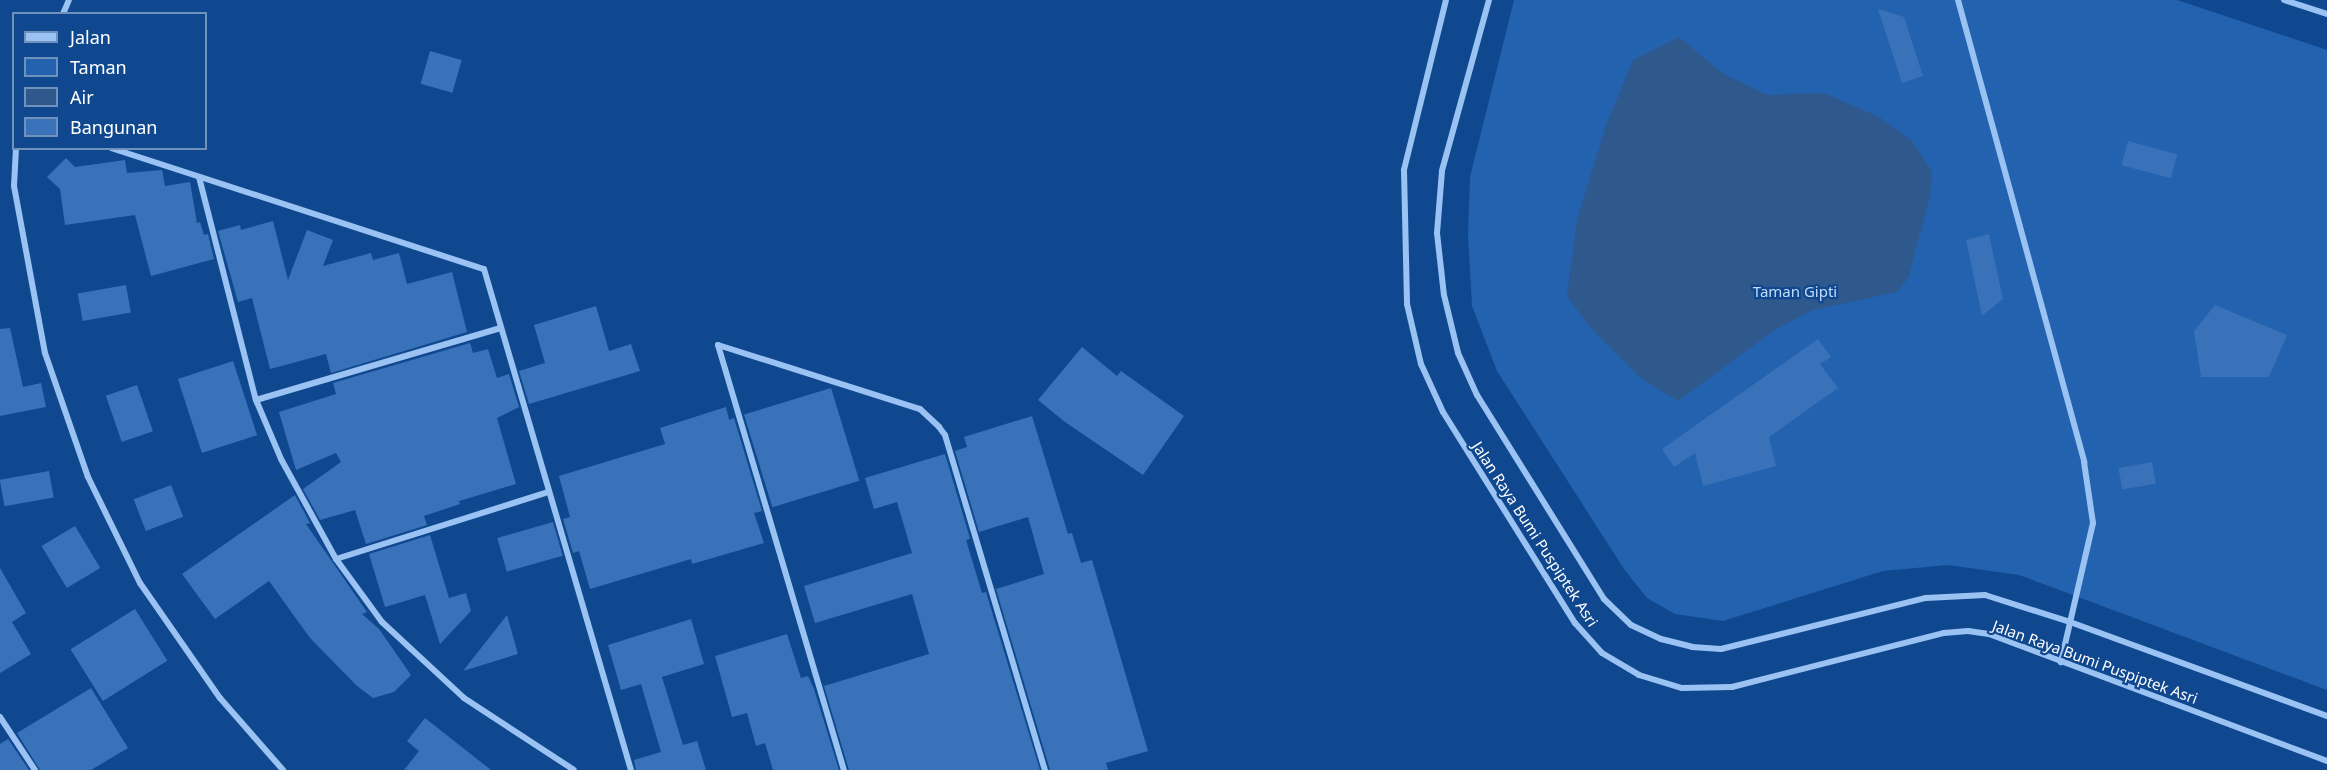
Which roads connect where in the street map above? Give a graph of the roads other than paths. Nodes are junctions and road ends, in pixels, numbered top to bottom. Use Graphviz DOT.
graph roads {
  1 [pos="1446,0"];
  2 [pos="1489,0"];
  3 [pos="1958,0"];
  4 [pos="2284,0"];
  5 [pos="2327,14"];
  6 [pos="16,150"];
  7 [pos="117,150"];
  8 [pos="199,177"];
  9 [pos="501,328"];
  10 [pos="256,400"];
  11 [pos="549,492"];
  12 [pos="336,559"];
  13 [pos="2070,622"];
  14 [pos="2061,662"];
  15 [pos="2327,716"];
  16 [pos="0,717"];
  17 [pos="2327,760"];
  18 [pos="34,770"];
  19 [pos="283,770"];
  20 [pos="574,770"];
  21 [pos="631,770"];
  22 [pos="844,770"];
  23 [pos="1045,770"];
  1 -- 14 [label="street, Jalan Raya Bumi Puspiptek Asri"];
  2 -- 13 [label="street, Jalan Raya Bumi Puspiptek Asri"];
  3 -- 13 [label="street"];
  4 -- 5 [label="street"];
  6 -- 19 [label="street"];
  7 -- 8 [label="street"];
  8 -- 9 [label="street"];
  8 -- 10 [label="street"];
  9 -- 10 [label="street"];
  9 -- 11 [label="street"];
  10 -- 12 [label="street"];
  11 -- 12 [label="street"];
  11 -- 21 [label="street"];
  12 -- 20 [label="street"];
  13 -- 14 [label="street"];
  13 -- 15 [label="street, Jalan Raya Bumi Puspiptek Asri"];
  14 -- 17 [label="street, Jalan Raya Bumi Puspiptek Asri"];
  16 -- 18 [label="street"];
  22 -- 23 [label="street"];
}
